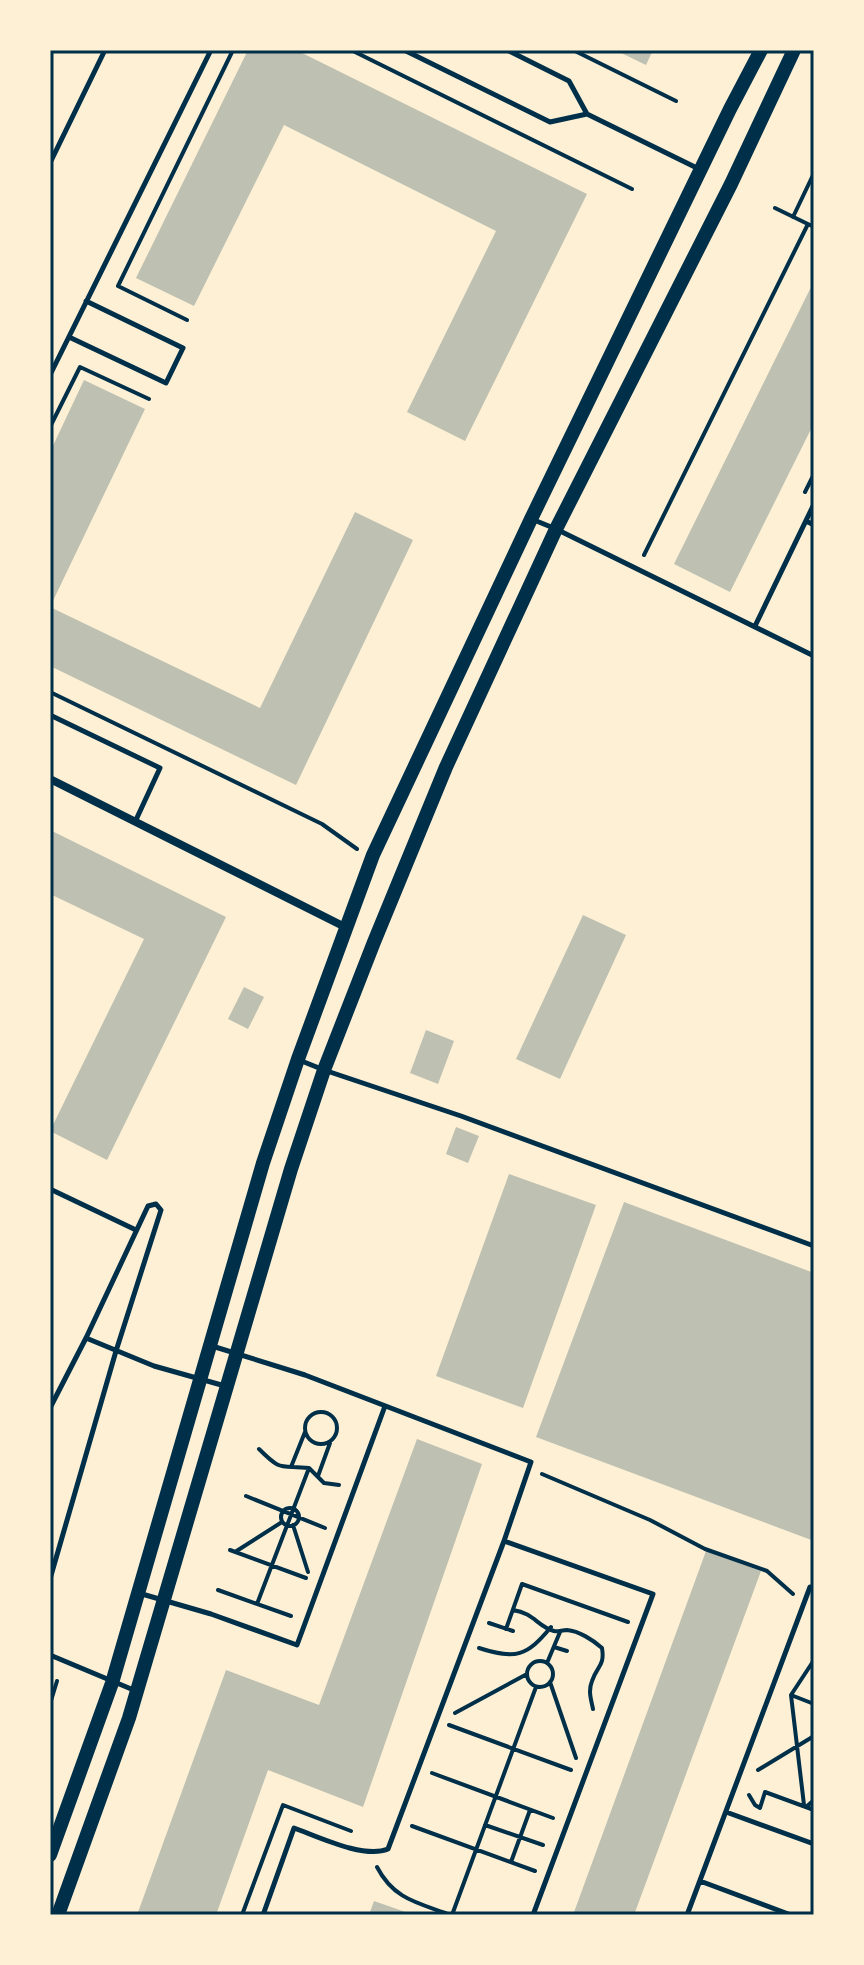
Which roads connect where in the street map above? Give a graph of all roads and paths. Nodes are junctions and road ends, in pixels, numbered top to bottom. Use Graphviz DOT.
graph roads {
  1 [pos="105,50"];
  2 [pos="211,50"];
  3 [pos="233,50"];
  4 [pos="351,50"];
  5 [pos="404,50"];
  6 [pos="507,50"];
  7 [pos="573,50"];
  8 [pos="761,50"];
  9 [pos="794,50"];
  10 [pos="676,101"];
  11 [pos="524,109"];
  12 [pos="587,114"];
  13 [pos="515,131"];
  14 [pos="50,163"];
  15 [pos="701,170"];
  16 [pos="814,173"];
  17 [pos="632,189"];
  18 [pos="775,208"];
  19 [pos="793,217"];
  20 [pos="808,224"];
  21 [pos="814,227"];
  22 [pos="86,301"];
  23 [pos="187,320"];
  24 [pos="69,337"];
  25 [pos="50,375"];
  26 [pos="149,399"];
  27 [pos="50,427"];
  28 [pos="814,504"];
  29 [pos="531,519"];
  30 [pos="806,521"];
  31 [pos="814,525"];
  32 [pos="556,529"];
  33 [pos="644,555"];
  34 [pos="755,626"];
  35 [pos="814,656"];
  36 [pos="50,692"];
  37 [pos="50,715"];
  38 [pos="50,779"];
  39 [pos="135,822"];
  40 [pos="357,849"];
  41 [pos="347,928"];
  42 [pos="298,1059"];
  43 [pos="324,1070"];
  44 [pos="50,1189"];
  45 [pos="136,1230"];
  46 [pos="814,1246"];
  47 [pos="86,1338"];
  48 [pos="209,1345"];
  49 [pos="116,1351"];
  50 [pos="236,1352"];
  51 [pos="199,1379"];
  52 [pos="226,1386"];
  53 [pos="385,1406"];
  54 [pos="50,1408"];
  55 [pos="305,1431"];
  56 [pos="331,1441"];
  57 [pos="259,1449"];
  58 [pos="291,1467"];
  59 [pos="309,1468"];
  60 [pos="529,1468"];
  61 [pos="318,1477"];
  62 [pos="357,1482"];
  63 [pos="246,1496"];
  64 [pos="283,1510"];
  65 [pos="292,1511"];
  66 [pos="299,1517"];
  67 [pos="287,1524"];
  68 [pos="338,1533"];
  69 [pos="504,1541"];
  70 [pos="50,1543"];
  71 [pos="60,1545"];
  72 [pos="272,1566"];
  73 [pos="50,1579"];
  74 [pos="814,1588"];
  75 [pos="218,1590"];
  76 [pos="138,1593"];
  77 [pos="164,1600"];
  78 [pos="804,1603"];
  79 [pos="257,1604"];
  80 [pos="513,1610"];
  81 [pos="306,1622"];
  82 [pos="486,1622"];
  83 [pos="631,1623"];
  84 [pos="550,1628"];
  85 [pos="506,1629"];
  86 [pos="513,1631"];
  87 [pos="560,1631"];
  88 [pos="554,1647"];
  89 [pos="477,1648"];
  90 [pos="528,1651"];
  91 [pos="567,1651"];
  92 [pos="50,1655"];
  93 [pos="536,1662"];
  94 [pos="547,1663"];
  95 [pos="813,1663"];
  96 [pos="527,1674"];
  97 [pos="57,1681"];
  98 [pos="550,1682"];
  99 [pos="112,1683"];
  100 [pos="536,1687"];
  101 [pos="137,1692"];
  102 [pos="601,1703"];
  103 [pos="50,1704"];
  104 [pos="453,1714"];
  105 [pos="449,1725"];
  106 [pos="814,1736"];
  107 [pos="797,1747"];
  108 [pos="513,1749"];
  109 [pos="583,1752"];
  110 [pos="578,1764"];
  111 [pos="432,1773"];
  112 [pos="754,1773"];
  113 [pos="495,1797"];
  114 [pos="814,1800"];
  115 [pos="805,1806"];
  116 [pos="760,1808"];
  117 [pos="530,1810"];
  118 [pos="814,1810"];
  119 [pos="726,1812"];
  120 [pos="557,1820"];
  121 [pos="398,1821"];
  122 [pos="485,1825"];
  123 [pos="361,1834"];
  124 [pos="520,1837"];
  125 [pos="814,1844"];
  126 [pos="547,1847"];
  127 [pos="476,1849"];
  128 [pos="50,1855"];
  129 [pos="511,1862"];
  130 [pos="376,1865"];
  131 [pos="548,1875"];
  132 [pos="700,1881"];
  133 [pos="58,1915"];
  134 [pos="242,1915"];
  135 [pos="263,1915"];
  136 [pos="452,1915"];
  137 [pos="533,1915"];
  138 [pos="687,1915"];
  139 [pos="791,1915"];
  1 -- 14 [label="lane"];
  2 -- 22 [label="lane"];
  3 -- 23 [label="path"];
  4 -- 13 [label="path"];
  5 -- 11 [label="lane"];
  6 -- 12 [label="lane"];
  7 -- 10 [label="path"];
  8 -- 15 [label="street"];
  9 -- 32 [label="street"];
  11 -- 12 [label="lane"];
  11 -- 13 [label="path"];
  12 -- 15 [label="lane"];
  13 -- 17 [label="path"];
  15 -- 29 [label="street"];
  16 -- 19 [label="path"];
  18 -- 19 [label="path"];
  19 -- 20 [label="path"];
  20 -- 21 [label="path"];
  20 -- 33 [label="path"];
  22 -- 24 [label="lane"];
  22 -- 24 [label="lane"];
  24 -- 25 [label="lane"];
  26 -- 27 [label="path"];
  28 -- 30 [label="lane"];
  29 -- 32 [label="lane"];
  29 -- 41 [label="street"];
  30 -- 31 [label="lane"];
  30 -- 34 [label="lane"];
  32 -- 34 [label="lane"];
  32 -- 43 [label="street"];
  34 -- 35 [label="lane"];
  36 -- 40 [label="path"];
  37 -- 39 [label="lane"];
  38 -- 39 [label="street"];
  39 -- 41 [label="street"];
  41 -- 42 [label="street"];
  42 -- 43 [label="lane"];
  42 -- 48 [label="street"];
  43 -- 46 [label="lane"];
  43 -- 50 [label="street"];
  44 -- 45 [label="lane"];
  45 -- 47 [label="lane"];
  45 -- 49 [label="lane"];
  47 -- 49 [label="lane"];
  47 -- 54 [label="lane"];
  48 -- 50 [label="lane"];
  48 -- 51 [label="street"];
  49 -- 51 [label="lane"];
  49 -- 71 [label="lane"];
  50 -- 52 [label="street"];
  50 -- 53 [label="lane"];
  51 -- 52 [label="lane"];
  51 -- 76 [label="street"];
  52 -- 77 [label="street"];
  53 -- 60 [label="lane"];
  53 -- 62 [label="lane"];
  55 -- 56 [label="path"];
  55 -- 56 [label="path"];
  55 -- 58 [label="path"];
  56 -- 61 [label="path"];
  57 -- 58 [label="path"];
  58 -- 59 [label="path"];
  59 -- 61 [label="path"];
  59 -- 65 [label="path"];
  60 -- 69 [label="lane"];
  60 -- 78 [label="path"];
  61 -- 62 [label="path"];
  62 -- 68 [label="lane"];
  63 -- 64 [label="path"];
  64 -- 65 [label="path"];
  64 -- 67 [label="path"];
  65 -- 66 [label="path"];
  65 -- 67 [label="path"];
  66 -- 67 [label="path"];
  66 -- 68 [label="path"];
  67 -- 72 [label="path"];
  67 -- 72 [label="path"];
  67 -- 72 [label="path"];
  68 -- 81 [label="lane"];
  69 -- 121 [label="lane"];
  69 -- 131 [label="lane"];
  70 -- 71 [label="lane"];
  71 -- 73 [label="lane"];
  72 -- 79 [label="path"];
  74 -- 78 [label="lane"];
  75 -- 79 [label="path"];
  76 -- 77 [label="lane"];
  76 -- 99 [label="street"];
  77 -- 81 [label="lane"];
  77 -- 101 [label="street"];
  78 -- 119 [label="lane"];
  79 -- 81 [label="path"];
  80 -- 83 [label="path"];
  80 -- 84 [label="path"];
  80 -- 85 [label="path"];
  82 -- 85 [label="path"];
  84 -- 87 [label="path"];
  84 -- 90 [label="path"];
  85 -- 86 [label="path"];
  87 -- 88 [label="path"];
  87 -- 102 [label="path"];
  88 -- 91 [label="path"];
  88 -- 94 [label="path"];
  89 -- 90 [label="path"];
  90 -- 93 [label="path"];
  92 -- 99 [label="lane"];
  93 -- 94 [label="path"];
  93 -- 96 [label="path"];
  94 -- 98 [label="path"];
  95 -- 107 [label="path"];
  96 -- 100 [label="path"];
  96 -- 104 [label="path"];
  97 -- 103 [label="path"];
  98 -- 100 [label="path"];
  98 -- 110 [label="path"];
  99 -- 101 [label="lane"];
  99 -- 128 [label="street"];
  100 -- 108 [label="path"];
  101 -- 133 [label="street"];
  105 -- 108 [label="path"];
  106 -- 107 [label="path"];
  107 -- 112 [label="path"];
  107 -- 115 [label="path"];
  108 -- 110 [label="path"];
  108 -- 113 [label="path"];
  109 -- 110 [label="path"];
  111 -- 113 [label="path"];
  113 -- 117 [label="path"];
  113 -- 122 [label="path"];
  114 -- 115 [label="path"];
  115 -- 116 [label="path"];
  115 -- 118 [label="path"];
  117 -- 120 [label="path"];
  117 -- 124 [label="path"];
  119 -- 125 [label="lane"];
  119 -- 132 [label="lane"];
  121 -- 127 [label="path"];
  121 -- 135 [label="lane"];
  122 -- 124 [label="path"];
  122 -- 127 [label="path"];
  123 -- 134 [label="path"];
  124 -- 126 [label="path"];
  124 -- 129 [label="path"];
  127 -- 129 [label="path"];
  127 -- 136 [label="path"];
  129 -- 131 [label="path"];
  130 -- 136 [label="path"];
  131 -- 137 [label="lane"];
  132 -- 138 [label="lane"];
  132 -- 139 [label="lane"];
}
